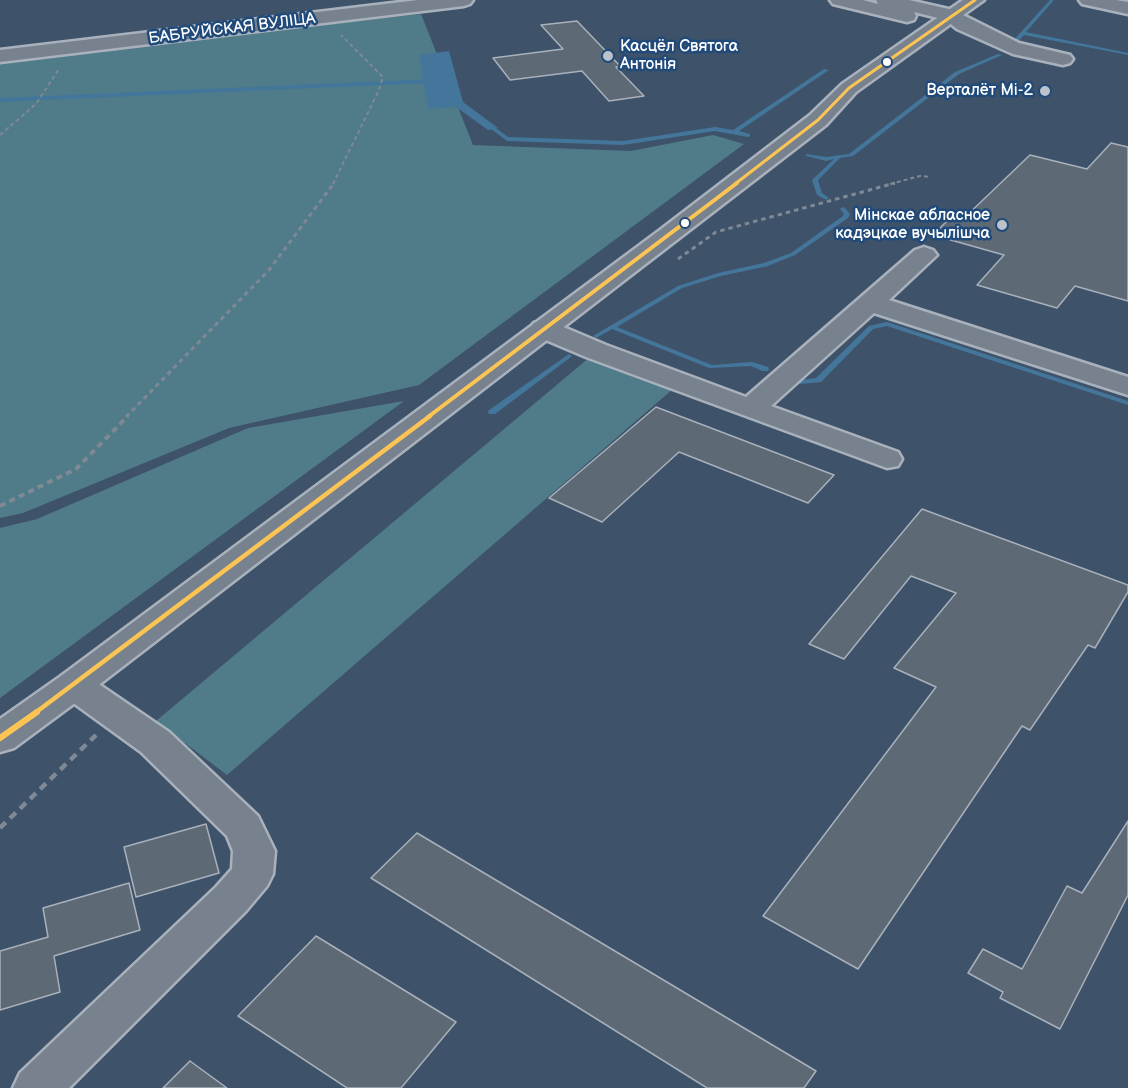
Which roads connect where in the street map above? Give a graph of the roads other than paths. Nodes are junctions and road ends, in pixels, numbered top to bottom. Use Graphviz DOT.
graph roads {
  1 [pos="316,0"];
  2 [pos="464,0"];
  3 [pos="839,0"];
  4 [pos="885,0"];
  5 [pos="1093,0"];
  6 [pos="982,4"];
  7 [pos="1128,8"];
  8 [pos="324,18"];
  9 [pos="952,22"];
  10 [pos="0,56"];
  11 [pos="1063,59"];
  12 [pos="924,255"];
  13 [pos="871,303"];
  14 [pos="544,329"];
  15 [pos="1128,386"];
  16 [pos="751,408"];
  17 [pos="887,459"];
  18 [pos="74,685"];
  19 [pos="0,737"];
  20 [pos="36,1088"];
  1 -- 8 [label="main road"];
  2 -- 8 [label="main road, БАБРУЙСКАЯ ВУЛІЦА"];
  3 -- 9 [label="main road"];
  4 -- 9 [label="main road"];
  5 -- 7 [label="main road"];
  6 -- 9 [label="main road"];
  8 -- 10 [label="main road, БАБРУЙСКАЯ ВУЛІЦА"];
  9 -- 11 [label="main road"];
  9 -- 14 [label="main road"];
  12 -- 13 [label="main road"];
  13 -- 15 [label="main road"];
  13 -- 16 [label="main road"];
  14 -- 16 [label="main road"];
  14 -- 18 [label="main road"];
  16 -- 17 [label="main road"];
  18 -- 19 [label="main road"];
  18 -- 20 [label="main road"];
}
